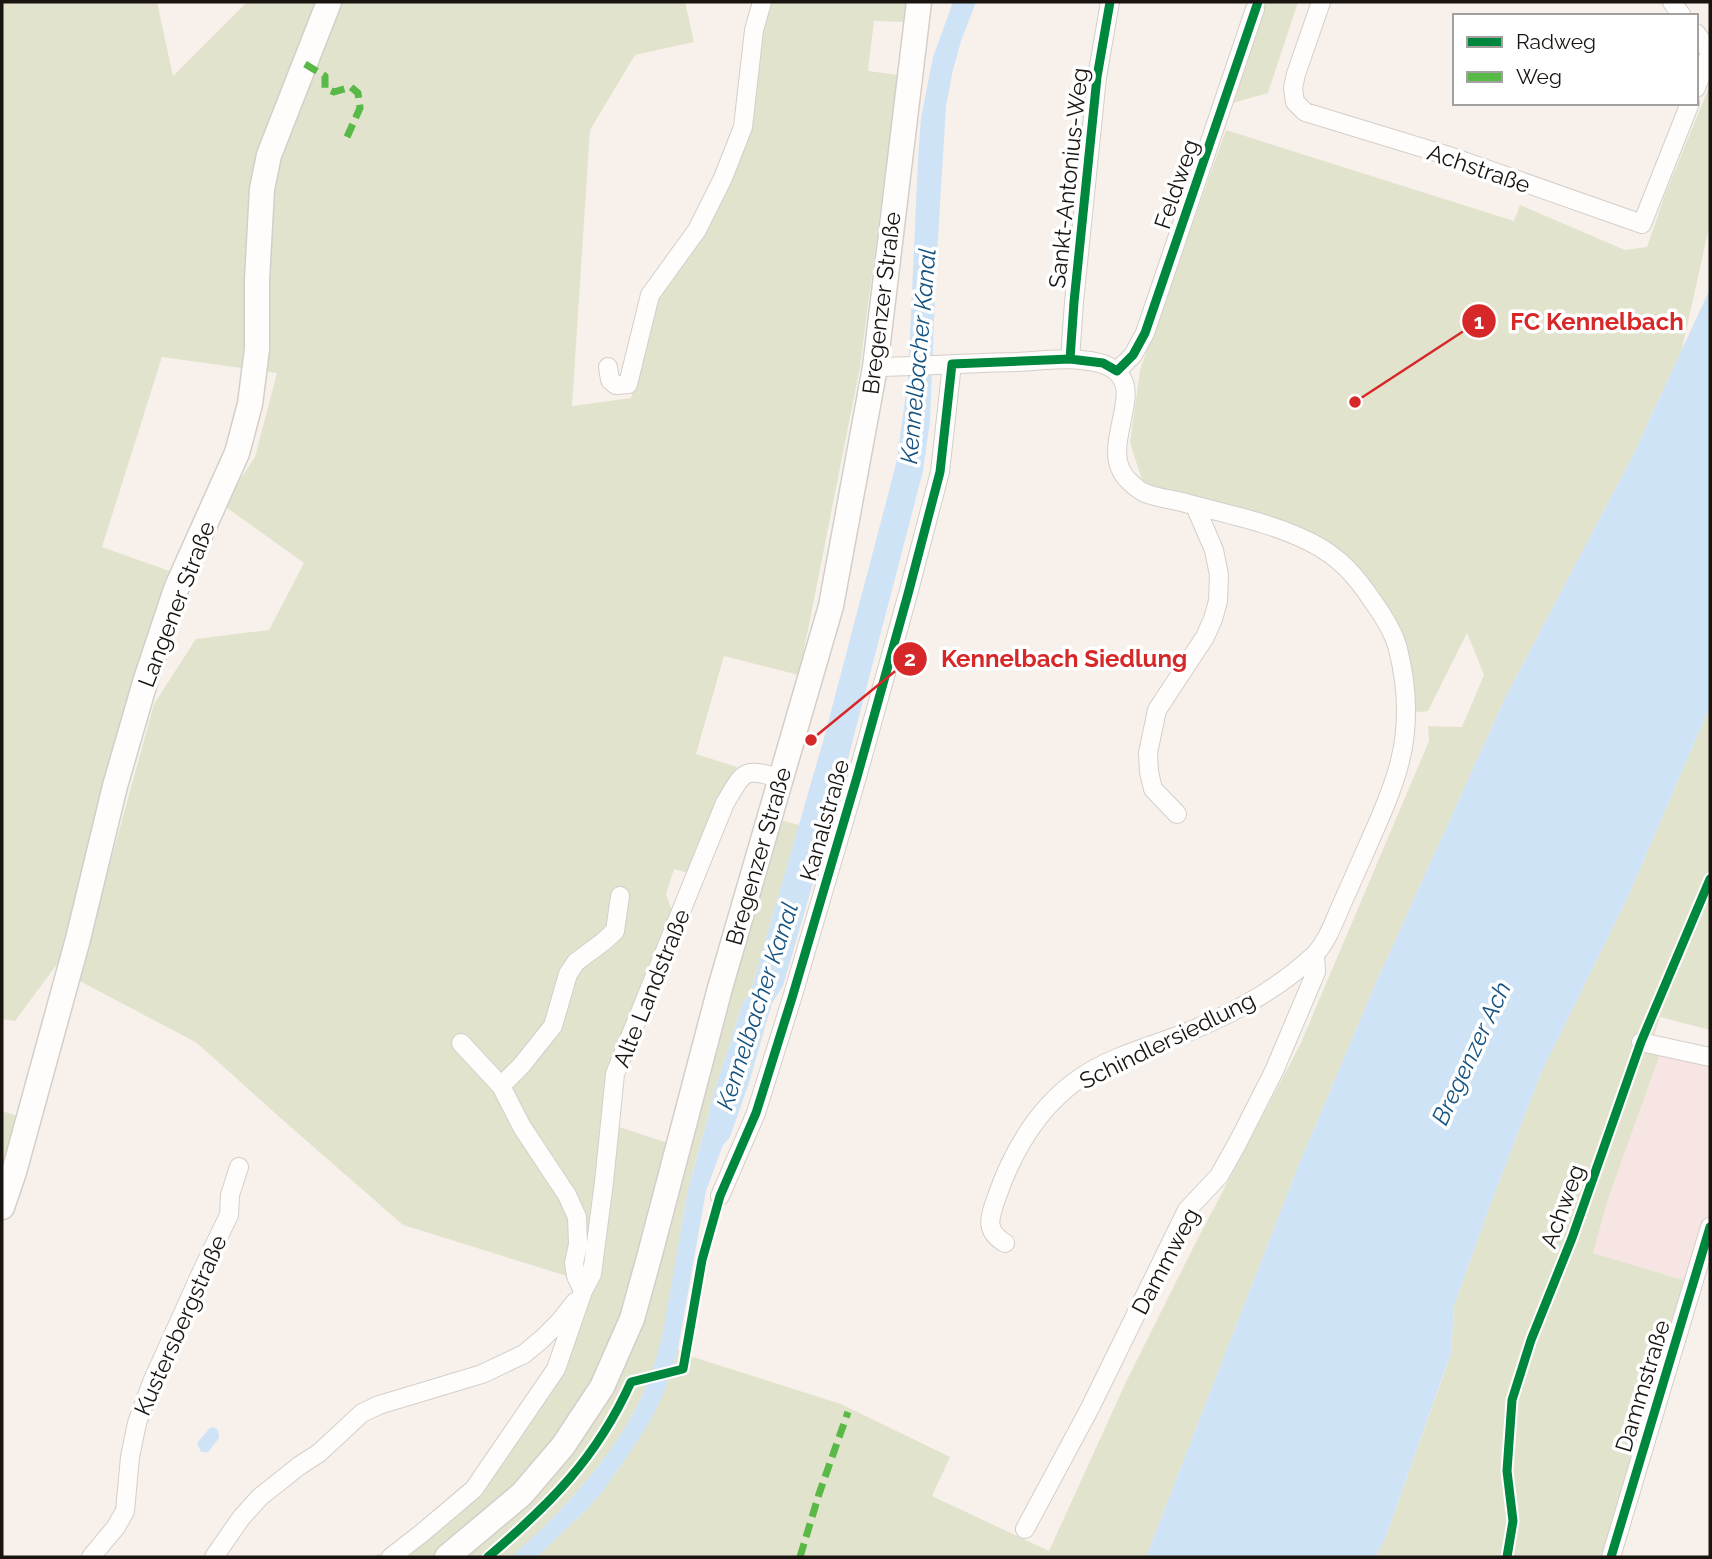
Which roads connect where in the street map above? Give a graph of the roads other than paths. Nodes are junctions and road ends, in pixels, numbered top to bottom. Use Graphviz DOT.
graph roads {
  1 [pos="329,2"];
  2 [pos="762,2"];
  3 [pos="919,2"];
  4 [pos="1110,2"];
  5 [pos="1321,2"];
  6 [pos="1255,9"];
  7 [pos="1698,36"];
  8 [pos="1710,52"];
  9 [pos="1698,83"];
  10 [pos="1689,105"];
  11 [pos="1070,359"];
  12 [pos="947,365"];
  13 [pos="608,367"];
  14 [pos="887,367"];
  15 [pos="1117,371"];
  16 [pos="1195,506"];
  17 [pos="781,778"];
  18 [pos="1177,814"];
  19 [pos="620,896"];
  20 [pos="1315,955"];
  21 [pos="1641,1042"];
  22 [pos="461,1043"];
  23 [pos="1710,1057"];
  24 [pos="502,1086"];
  25 [pos="239,1167"];
  26 [pos="720,1196"];
  27 [pos="2,1208"];
  28 [pos="1710,1227"];
  29 [pos="1005,1243"];
  30 [pos="583,1291"];
  31 [pos="1025,1529"];
  32 [pos="91,1557"];
  33 [pos="214,1557"];
  34 [pos="391,1557"];
  35 [pos="447,1557"];
  36 [pos="1612,1557"];
  1 -- 27 [label="main road, Langener Straße"];
  2 -- 13 [label="street"];
  3 -- 14 [label="main road, Bregenzer Straße"];
  4 -- 11 [label="street, Sankt-Antonius-Weg"];
  5 -- 10 [label="street, Achstraße"];
  6 -- 15 [label="street, Feldweg"];
  7 -- 8 [label="street"];
  8 -- 9 [label="street"];
  11 -- 12 [label="street"];
  11 -- 15 [label="street"];
  12 -- 14 [label="street"];
  12 -- 26 [label="street, Kanalstraße"];
  14 -- 17 [label="main road, Bregenzer Straße"];
  15 -- 16 [label="street, Schindlersiedlung"];
  16 -- 18 [label="street"];
  16 -- 20 [label="street, Schindlersiedlung"];
  17 -- 30 [label="street, Alte Landstraße"];
  17 -- 35 [label="main road, Bregenzer Straße"];
  19 -- 24 [label="street"];
  20 -- 29 [label="street, Schindlersiedlung"];
  20 -- 31 [label="street, Dammweg"];
  21 -- 23 [label="street"];
  22 -- 24 [label="street"];
  24 -- 30 [label="street"];
  25 -- 32 [label="street, Kustersbergstraße"];
  28 -- 36 [label="street, Dammstraße"];
  30 -- 33 [label="street"];
  30 -- 34 [label="street, Alte Landstraße"];
}
